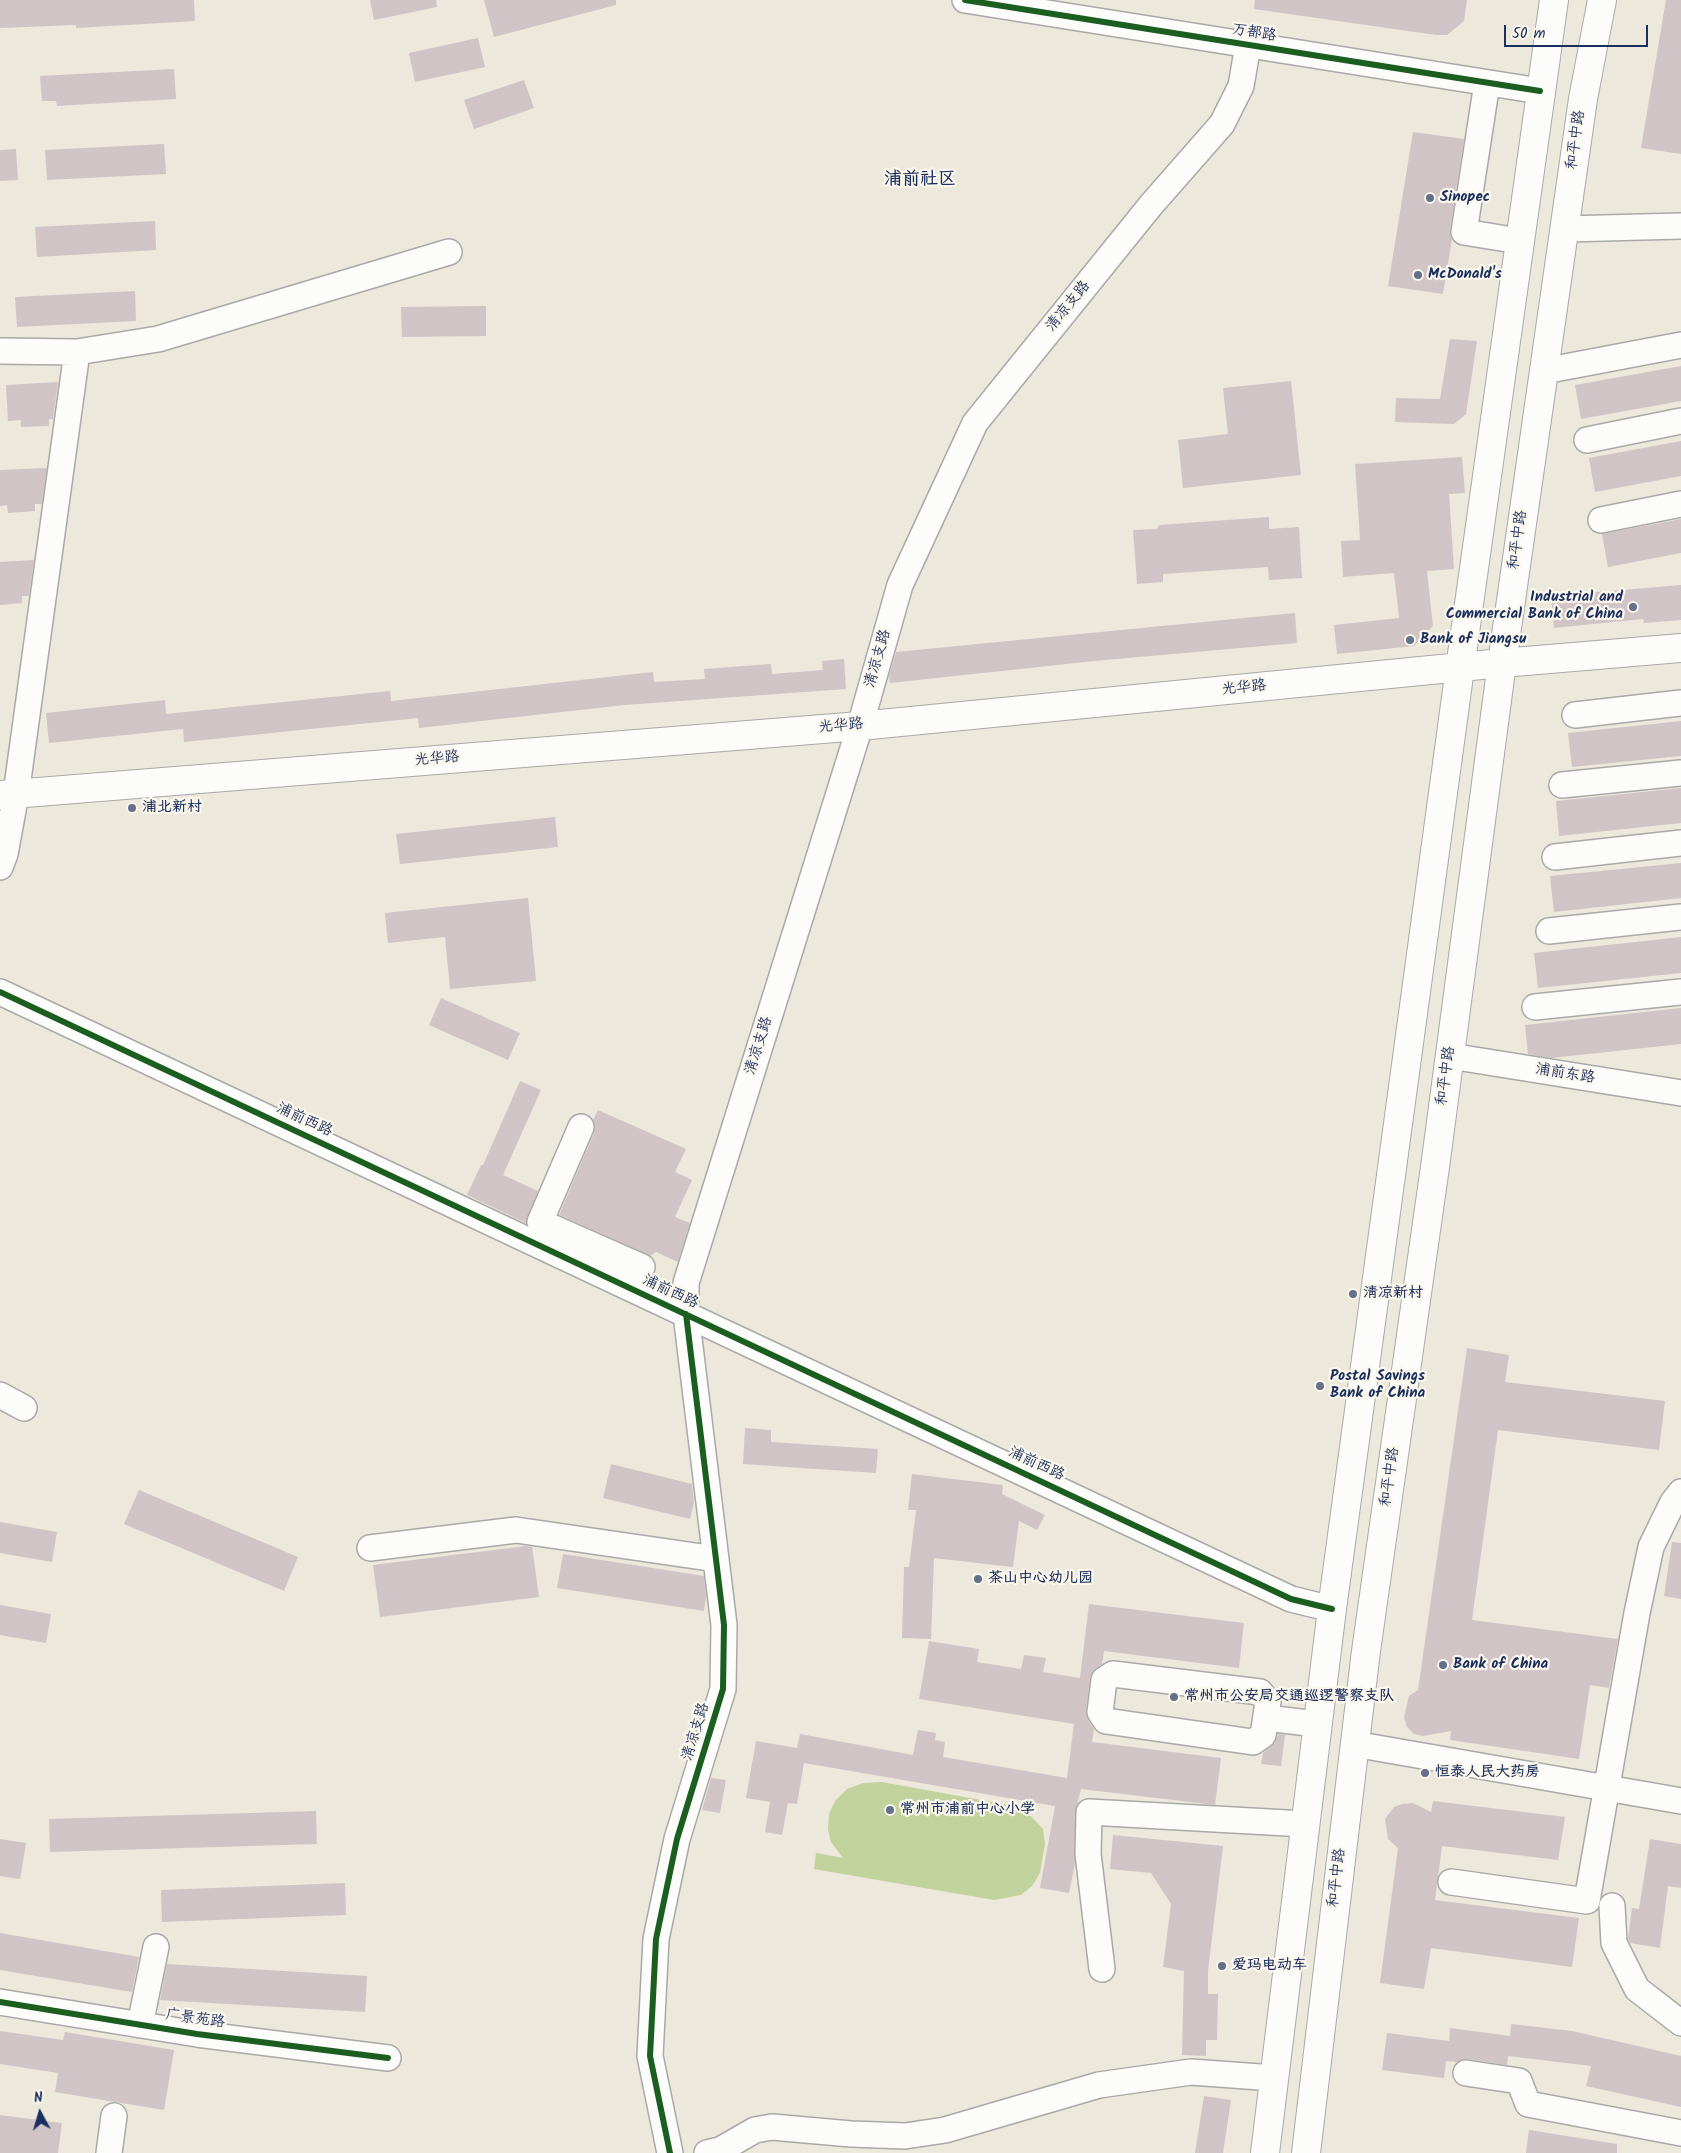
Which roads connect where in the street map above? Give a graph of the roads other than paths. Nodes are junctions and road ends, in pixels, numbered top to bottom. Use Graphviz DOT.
graph roads {
  1 [pos="965,0"];
  2 [pos="1554,0"];
  3 [pos="1602,0"];
  4 [pos="1248,45"];
  5 [pos="1488,83"];
  6 [pos="1540,91"];
  7 [pos="1681,226"];
  8 [pos="1564,229"];
  9 [pos="1519,241"];
  10 [pos="448,252"];
  11 [pos="1681,346"];
  12 [pos="0,350"];
  13 [pos="77,352"];
  14 [pos="1544,371"];
  15 [pos="1681,421"];
  16 [pos="1587,440"];
  17 [pos="1681,504"];
  18 [pos="1601,520"];
  19 [pos="1681,648"];
  20 [pos="1502,664"];
  21 [pos="1460,668"];
  22 [pos="1681,703"];
  23 [pos="1575,715"];
  24 [pos="860,726"];
  25 [pos="1681,773"];
  26 [pos="1562,785"];
  27 [pos="8,795"];
  28 [pos="1681,844"];
  29 [pos="1555,857"];
  30 [pos="0,867"];
  31 [pos="1681,917"];
  32 [pos="1549,931"];
  33 [pos="0,992"];
  34 [pos="1681,992"];
  35 [pos="1535,1007"];
  36 [pos="1450,1056"];
  37 [pos="1681,1093"];
  38 [pos="582,1127"];
  39 [pos="631,1288"];
  40 [pos="686,1314"];
  41 [pos="0,1395"];
  42 [pos="24,1408"];
  43 [pos="1681,1492"];
  44 [pos="370,1548"];
  45 [pos="716,1559"];
  46 [pos="1332,1608"];
  47 [pos="1266,1718"];
  48 [pos="1317,1724"];
  49 [pos="1354,1744"];
  50 [pos="1607,1788"];
  51 [pos="1681,1800"];
  52 [pos="1305,1824"];
  53 [pos="1451,1882"];
  54 [pos="1612,1906"];
  55 [pos="156,1947"];
  56 [pos="1102,1969"];
  57 [pos="0,2002"];
  58 [pos="1681,2023"];
  59 [pos="140,2024"];
  60 [pos="388,2058"];
  61 [pos="1466,2073"];
  62 [pos="1274,2078"];
  63 [pos="114,2116"];
  64 [pos="1681,2132"];
  65 [pos="669,2149"];
  66 [pos="109,2153"];
  67 [pos="703,2153"];
  68 [pos="706,2153"];
  69 [pos="1265,2153"];
  70 [pos="1306,2153"];
  1 -- 4 [label="street, 万都路"];
  2 -- 6 [label="main road"];
  3 -- 8 [label="main road, 和平中路"];
  4 -- 5 [label="street, 万都路"];
  4 -- 24 [label="street, 清凉支路"];
  5 -- 6 [label="street, 万都路"];
  5 -- 9 [label="street"];
  6 -- 9 [label="main road"];
  7 -- 8 [label="street"];
  8 -- 14 [label="main road, 和平中路"];
  9 -- 21 [label="main road"];
  10 -- 13 [label="street"];
  11 -- 14 [label="street"];
  12 -- 13 [label="street"];
  13 -- 27 [label="street"];
  14 -- 20 [label="main road, 和平中路"];
  15 -- 16 [label="street"];
  17 -- 18 [label="street"];
  19 -- 20 [label="main road, 光华路"];
  20 -- 21 [label="main road, 光华路"];
  20 -- 36 [label="main road, 和平中路"];
  21 -- 24 [label="main road, 光华路"];
  21 -- 46 [label="main road"];
  22 -- 23 [label="street"];
  24 -- 27 [label="main road, 光华路"];
  24 -- 40 [label="street, 清凉支路"];
  25 -- 26 [label="street"];
  27 -- 30 [label="street"];
  28 -- 29 [label="street"];
  31 -- 32 [label="street"];
  33 -- 39 [label="street, 浦前西路"];
  34 -- 35 [label="street"];
  36 -- 37 [label="street, 浦前东路"];
  36 -- 49 [label="main road, 和平中路"];
  38 -- 39 [label="street"];
  39 -- 40 [label="street, 浦前西路"];
  40 -- 45 [label="street, 清凉支路"];
  40 -- 46 [label="street, 浦前西路"];
  41 -- 42 [label="street"];
  43 -- 50 [label="street"];
  44 -- 45 [label="street"];
  45 -- 65 [label="street, 清凉支路"];
  46 -- 48 [label="main road"];
  47 -- 47 [label="street"];
  47 -- 48 [label="street"];
  48 -- 52 [label="main road"];
  49 -- 50 [label="street"];
  49 -- 70 [label="main road, 和平中路"];
  50 -- 51 [label="street"];
  50 -- 53 [label="street"];
  52 -- 56 [label="street"];
  52 -- 62 [label="main road"];
  54 -- 58 [label="street"];
  55 -- 59 [label="street"];
  57 -- 59 [label="street, 广景苑路"];
  59 -- 60 [label="street, 广景苑路"];
  61 -- 64 [label="street"];
  62 -- 68 [label="street"];
  62 -- 69 [label="main road"];
  63 -- 66 [label="street"];
  65 -- 67 [label="street"];
}
